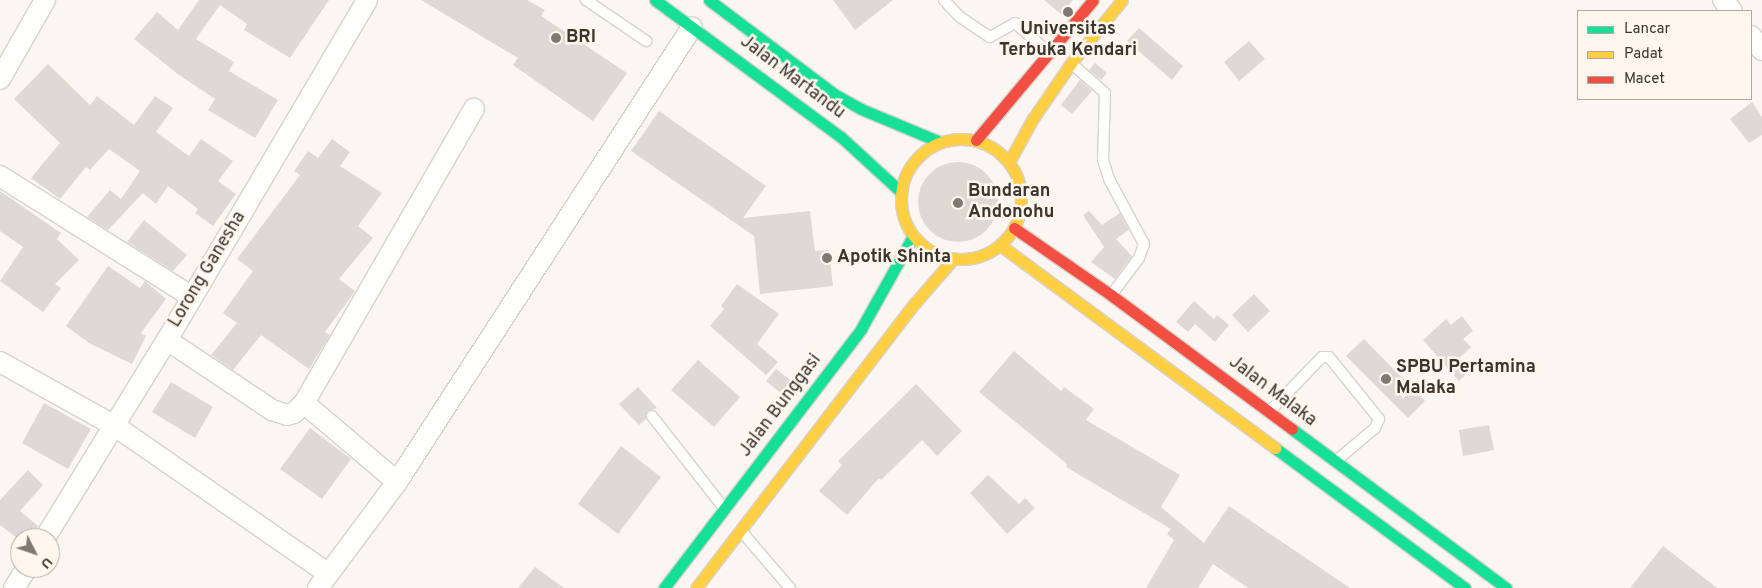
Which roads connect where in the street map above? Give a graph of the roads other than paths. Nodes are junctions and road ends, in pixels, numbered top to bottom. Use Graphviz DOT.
graph roads {
  1 [pos="44,0"];
  2 [pos="366,0"];
  3 [pos="586,0"];
  4 [pos="655,0"];
  5 [pos="709,0"];
  6 [pos="944,0"];
  7 [pos="1092,0"];
  8 [pos="1122,0"];
  9 [pos="1723,0"];
  10 [pos="1731,10"];
  11 [pos="692,27"];
  12 [pos="1752,37"];
  13 [pos="646,41"];
  14 [pos="1762,50"];
  15 [pos="1049,52"];
  16 [pos="1071,63"];
  17 [pos="0,79"];
  18 [pos="474,108"];
  19 [pos="976,140"];
  20 [pos="940,142"];
  21 [pos="1009,162"];
  22 [pos="0,176"];
  23 [pos="901,192"];
  24 [pos="1014,228"];
  25 [pos="913,236"];
  26 [pos="1000,245"];
  27 [pos="953,259"];
  28 [pos="1111,295"];
  29 [pos="192,298"];
  30 [pos="167,340"];
  31 [pos="0,362"];
  32 [pos="304,403"];
  33 [pos="1269,411"];
  34 [pos="652,416"];
  35 [pos="115,426"];
  36 [pos="1335,462"];
  37 [pos="397,482"];
  38 [pos="725,508"];
  39 [pos="51,528"];
  40 [pos="741,532"];
  41 [pos="323,580"];
  42 [pos="664,588"];
  43 [pos="696,588"];
  44 [pos="790,588"];
  45 [pos="1464,588"];
  46 [pos="1506,588"];
  1 -- 17 [label="street"];
  2 -- 29 [label="street, Lorong Ganesha"];
  3 -- 13 [label="lane"];
  4 -- 11 [label="main road, Jalan Martandu"];
  5 -- 20 [label="main road, Jalan Martandu"];
  6 -- 15 [label="lane"];
  7 -- 15 [label="main road"];
  8 -- 16 [label="main road"];
  9 -- 10 [label="street"];
  11 -- 23 [label="main road, Jalan Martandu"];
  11 -- 37 [label="street"];
  12 -- 14 [label="street"];
  15 -- 19 [label="main road"];
  16 -- 21 [label="main road"];
  16 -- 28 [label="lane"];
  18 -- 32 [label="street"];
  19 -- 20 [label="main road"];
  19 -- 21 [label="main road"];
  20 -- 23 [label="main road"];
  21 -- 24 [label="main road"];
  22 -- 29 [label="street"];
  23 -- 25 [label="main road"];
  24 -- 26 [label="main road"];
  24 -- 28 [label="main road, Jalan Malaka"];
  25 -- 27 [label="main road"];
  25 -- 38 [label="main road, Jalan Bunggasi"];
  26 -- 27 [label="main road"];
  26 -- 45 [label="main road"];
  27 -- 40 [label="main road"];
  28 -- 33 [label="main road, Jalan Malaka"];
  29 -- 30 [label="street, Lorong Ganesha"];
  30 -- 32 [label="street"];
  30 -- 35 [label="street, Lorong Ganesha"];
  31 -- 35 [label="street"];
  32 -- 37 [label="street"];
  33 -- 36 [label="main road, Jalan Malaka"];
  33 -- 36 [label="lane"];
  34 -- 38 [label="lane"];
  35 -- 39 [label="street, Lorong Ganesha"];
  35 -- 41 [label="street"];
  36 -- 46 [label="main road, Jalan Malaka"];
  37 -- 41 [label="street"];
  38 -- 42 [label="main road, Jalan Bunggasi"];
  40 -- 43 [label="main road"];
  40 -- 44 [label="lane"];
}
